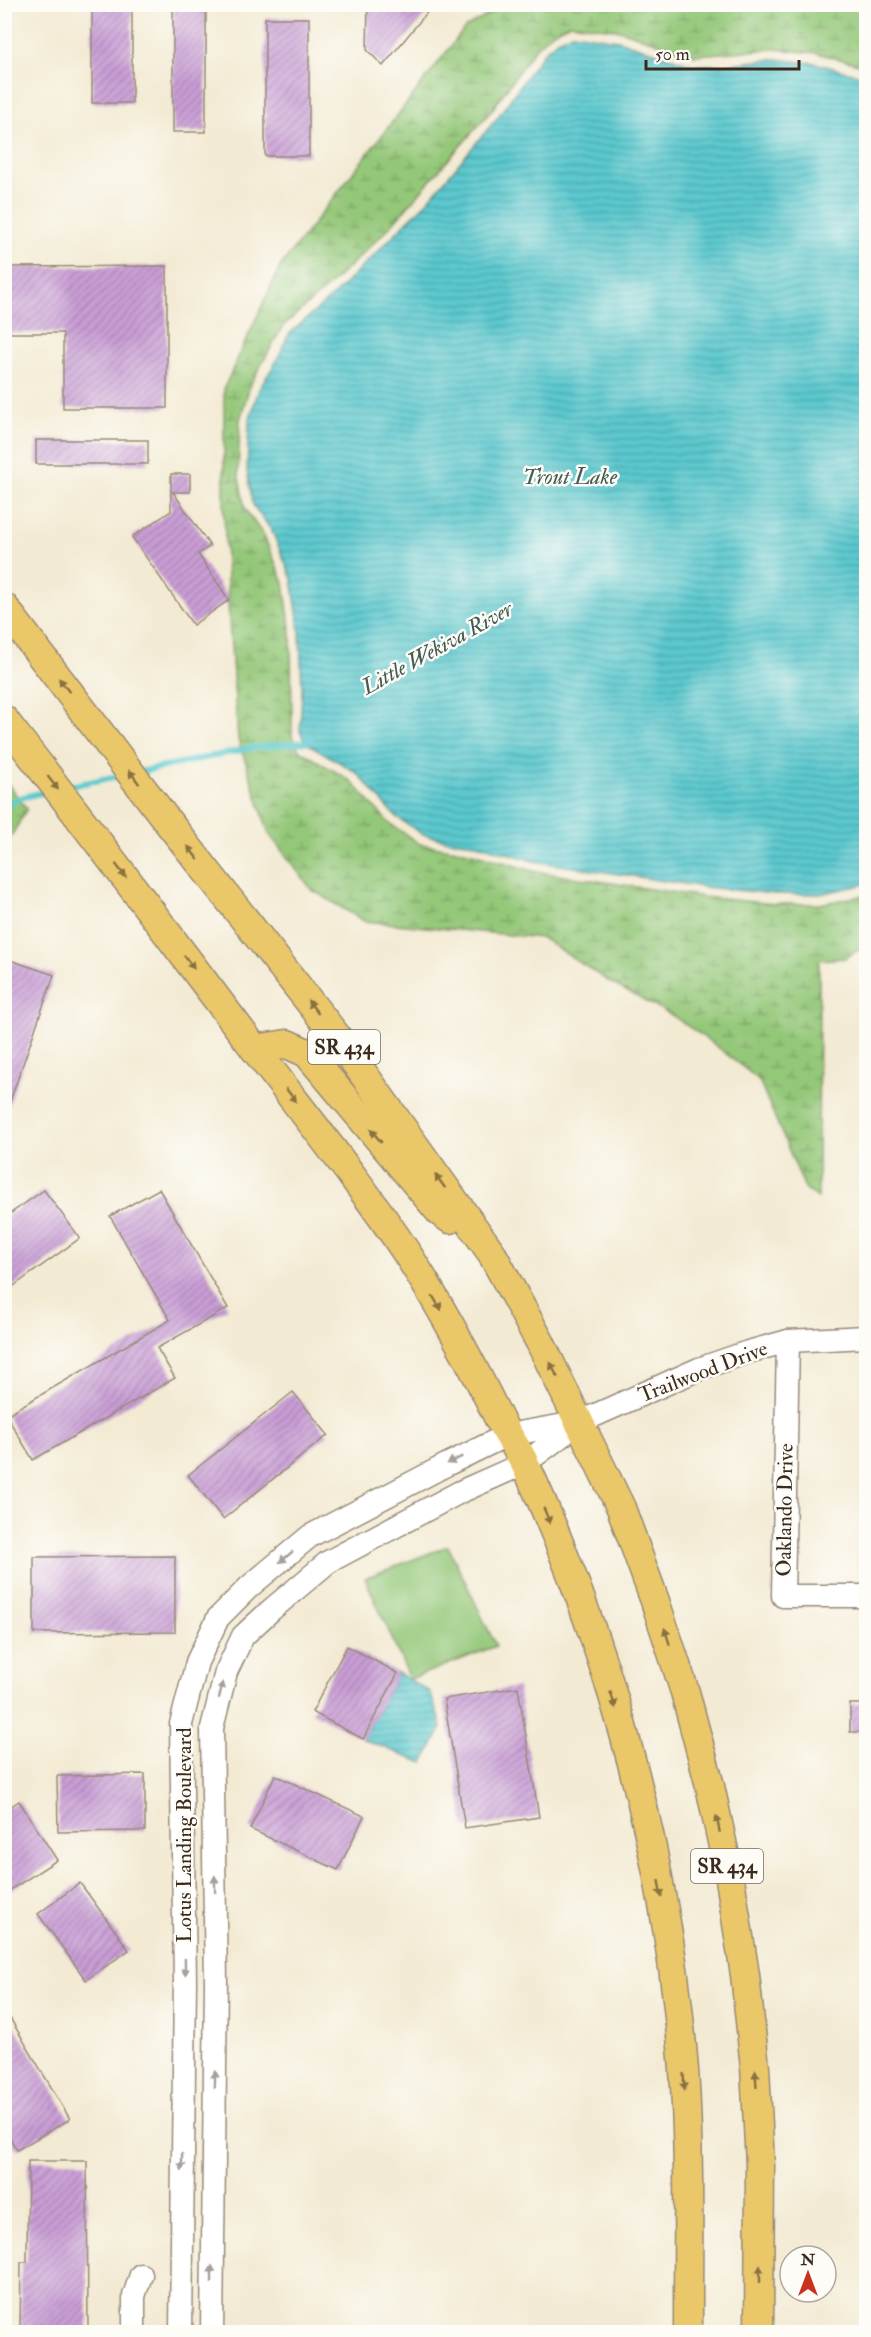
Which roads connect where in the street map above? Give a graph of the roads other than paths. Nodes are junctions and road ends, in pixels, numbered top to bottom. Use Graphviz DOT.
graph roads {
  1 [pos="4,607"];
  2 [pos="11,729"];
  3 [pos="255,1049"];
  4 [pos="491,1252"];
  5 [pos="867,1337"];
  6 [pos="788,1341"];
  7 [pos="580,1422"];
  8 [pos="507,1435"];
  9 [pos="525,1462"];
  10 [pos="867,1596"];
  11 [pos="141,2275"];
  12 [pos="134,2332"];
  13 [pos="181,2332"];
  14 [pos="212,2332"];
  15 [pos="688,2332"];
  16 [pos="759,2332"];
  4 -- 1 [label="main road, SR 434, one-way"];
  2 -- 3 [label="main road, one-way"];
  4 -- 3 [label="main road, one-way"];
  3 -- 8 [label="main road, one-way"];
  7 -- 4 [label="main road, SR 434, one-way"];
  5 -- 6 [label="street, Trailwood Drive"];
  6 -- 7 [label="street, Trailwood Drive"];
  6 -- 10 [label="street, Oaklando Drive"];
  7 -- 8 [label="street, Trailwood Drive"];
  7 -- 9 [label="street, Trailwood Drive"];
  16 -- 7 [label="main road, SR 434, one-way"];
  8 -- 9 [label="main road"];
  8 -- 13 [label="street, Lotus Landing Boulevard, one-way"];
  14 -- 9 [label="street, Lotus Landing Boulevard, one-way"];
  9 -- 15 [label="main road, one-way"];
  11 -- 12 [label="street"];
}
